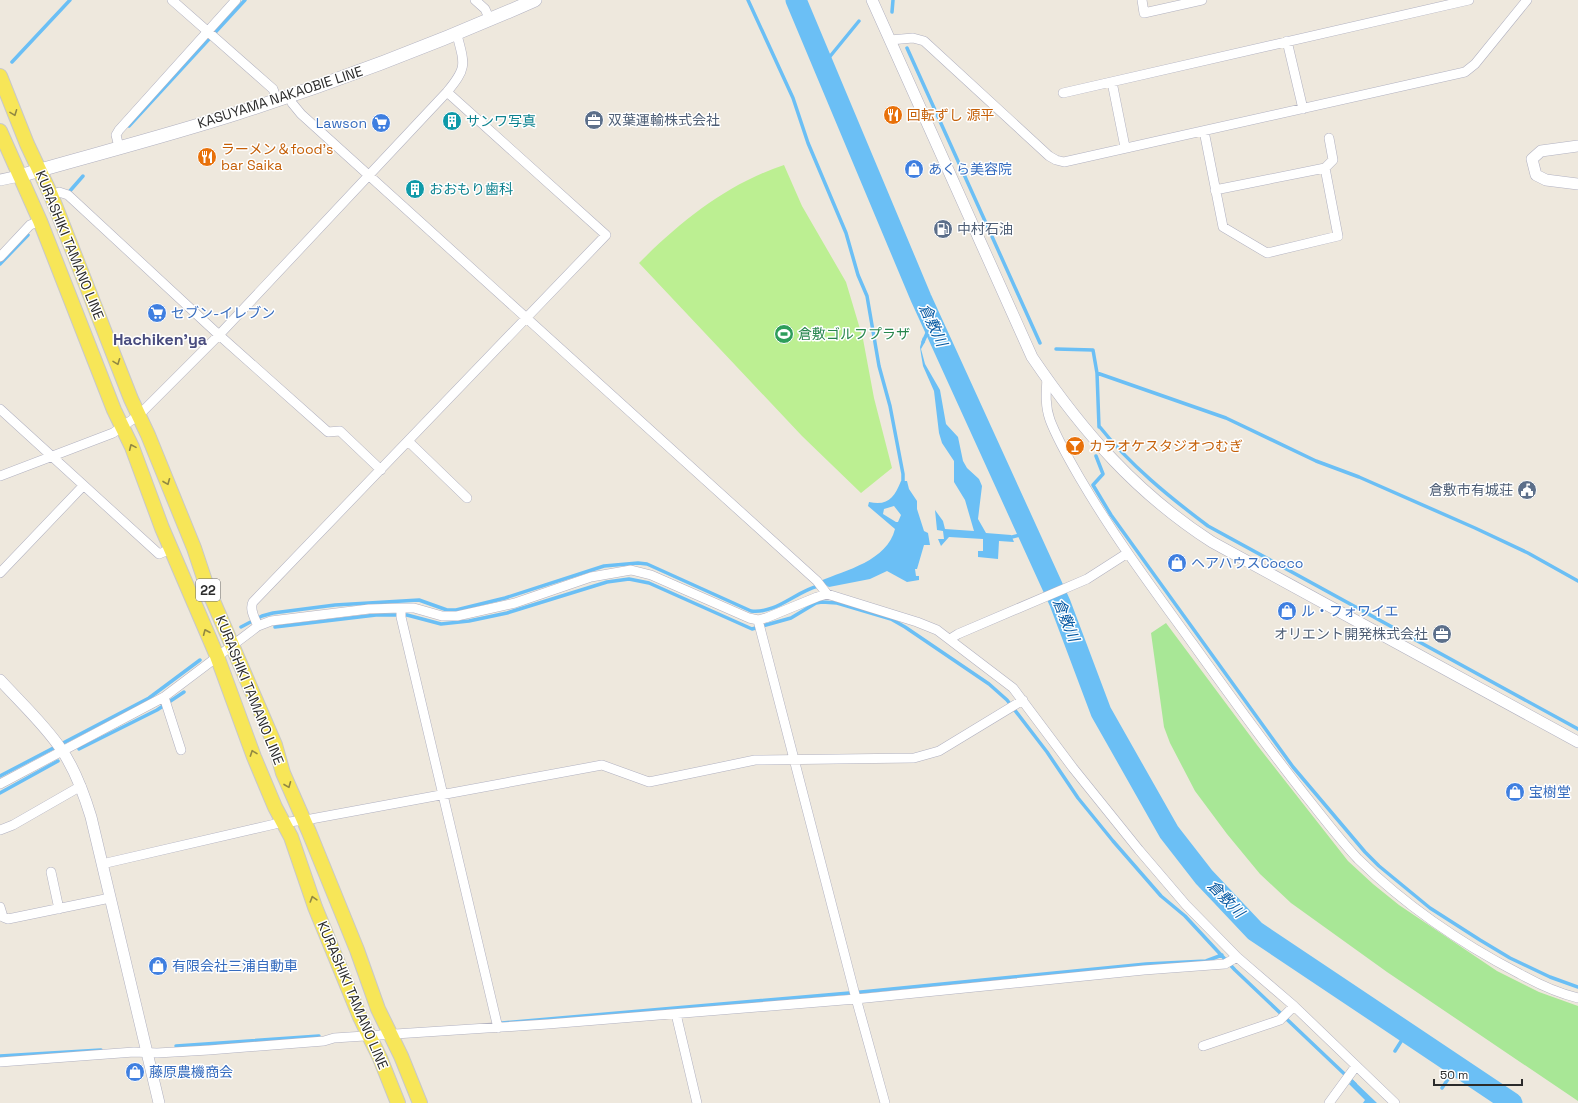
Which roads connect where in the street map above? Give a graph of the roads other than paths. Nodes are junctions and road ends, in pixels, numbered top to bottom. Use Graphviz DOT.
graph roads {
  1 [pos="172,0"];
  2 [pos="236,0"];
  3 [pos="476,0"];
  4 [pos="535,0"];
  5 [pos="872,0"];
  6 [pos="1142,0"];
  7 [pos="1202,0"];
  8 [pos="1469,0"];
  9 [pos="1527,0"];
  10 [pos="490,20"];
  11 [pos="211,35"];
  12 [pos="456,35"];
  13 [pos="890,40"];
  14 [pos="1287,41"];
  15 [pos="0,76"];
  16 [pos="1112,82"];
  17 [pos="447,92"];
  18 [pos="1063,93"];
  19 [pos="284,98"];
  20 [pos="1303,109"];
  21 [pos="0,131"];
  22 [pos="1204,131"];
  23 [pos="1329,138"];
  24 [pos="1578,146"];
  25 [pos="119,147"];
  26 [pos="1125,147"];
  27 [pos="1325,168"];
  28 [pos="39,170"];
  29 [pos="19,176"];
  30 [pos="367,176"];
  31 [pos="0,180"];
  32 [pos="1578,184"];
  33 [pos="1215,190"];
  34 [pos="59,192"];
  35 [pos="40,221"];
  36 [pos="0,257"];
  37 [pos="527,318"];
  38 [pos="219,335"];
  39 [pos="1047,378"];
  40 [pos="0,409"];
  41 [pos="139,415"];
  42 [pos="123,428"];
  43 [pos="408,441"];
  44 [pos="51,457"];
  45 [pos="381,470"];
  46 [pos="0,476"];
  47 [pos="83,486"];
  48 [pos="467,498"];
  49 [pos="171,550"];
  50 [pos="1126,554"];
  51 [pos="0,573"];
  52 [pos="822,587"];
  53 [pos="401,612"];
  54 [pos="256,621"];
  55 [pos="759,625"];
  56 [pos="950,640"];
  57 [pos="232,644"];
  58 [pos="217,656"];
  59 [pos="0,680"];
  60 [pos="165,702"];
  61 [pos="1016,704"];
  62 [pos="1578,742"];
  63 [pos="59,746"];
  64 [pos="181,750"];
  65 [pos="793,759"];
  66 [pos="0,784"];
  67 [pos="81,786"];
  68 [pos="444,793"];
  69 [pos="304,820"];
  70 [pos="284,823"];
  71 [pos="0,830"];
  72 [pos="102,864"];
  73 [pos="50,872"];
  74 [pos="110,898"];
  75 [pos="0,907"];
  76 [pos="59,909"];
  77 [pos="1231,961"];
  78 [pos="855,995"];
  79 [pos="1578,998"];
  80 [pos="1294,1006"];
  81 [pos="676,1014"];
  82 [pos="498,1024"];
  83 [pos="391,1034"];
  84 [pos="370,1036"];
  85 [pos="1203,1046"];
  86 [pos="148,1053"];
  87 [pos="0,1062"];
  88 [pos="1356,1066"];
  89 [pos="159,1103"];
  90 [pos="398,1103"];
  91 [pos="420,1103"];
  92 [pos="697,1103"];
  93 [pos="885,1103"];
  94 [pos="1329,1103"];
  95 [pos="1395,1103"];
  1 -- 11 [label="street"];
  2 -- 11 [label="street"];
  3 -- 10 [label="street"];
  4 -- 10 [label="main road, KASUYAMA NAKAOBIE LINE"];
  5 -- 13 [label="street"];
  6 -- 7 [label="street"];
  8 -- 14 [label="street"];
  9 -- 20 [label="street"];
  10 -- 12 [label="main road, KASUYAMA NAKAOBIE LINE"];
  11 -- 19 [label="street"];
  11 -- 25 [label="street"];
  12 -- 17 [label="street"];
  12 -- 19 [label="main road, KASUYAMA NAKAOBIE LINE"];
  13 -- 26 [label="street"];
  13 -- 39 [label="street"];
  14 -- 16 [label="street"];
  14 -- 20 [label="street"];
  15 -- 28 [label="main road, KURASHIKI TAMANO LINE / 22, one-way"];
  16 -- 18 [label="street"];
  16 -- 26 [label="street"];
  17 -- 30 [label="street"];
  17 -- 37 [label="street"];
  19 -- 25 [label="main road, KASUYAMA NAKAOBIE LINE"];
  19 -- 30 [label="street"];
  20 -- 22 [label="street"];
  21 -- 29 [label="main road, KURASHIKI TAMANO LINE / 22"];
  22 -- 26 [label="street"];
  22 -- 33 [label="street"];
  23 -- 27 [label="street"];
  24 -- 32 [label="street"];
  25 -- 28 [label="main road, KASUYAMA NAKAOBIE LINE"];
  27 -- 33 [label="street"];
  27 -- 33 [label="street"];
  28 -- 29 [label="main road, KASUYAMA NAKAOBIE LINE"];
  28 -- 41 [label="main road, KURASHIKI TAMANO LINE / 22, one-way"];
  29 -- 31 [label="street"];
  29 -- 35 [label="main road, KURASHIKI TAMANO LINE / 22"];
  30 -- 37 [label="street"];
  30 -- 38 [label="street"];
  34 -- 38 [label="street"];
  35 -- 36 [label="street"];
  35 -- 42 [label="main road, KURASHIKI TAMANO LINE / 22"];
  37 -- 43 [label="street"];
  37 -- 52 [label="street"];
  38 -- 41 [label="street"];
  38 -- 45 [label="street"];
  39 -- 50 [label="street"];
  39 -- 62 [label="street"];
  40 -- 44 [label="street"];
  41 -- 42 [label="street"];
  41 -- 57 [label="main road, KURASHIKI TAMANO LINE / 22, one-way"];
  42 -- 44 [label="street"];
  49 -- 42 [label="main road, KURASHIKI TAMANO LINE / 22, one-way"];
  43 -- 45 [label="street"];
  43 -- 48 [label="street"];
  44 -- 46 [label="street"];
  44 -- 47 [label="street"];
  45 -- 54 [label="street"];
  47 -- 49 [label="street"];
  47 -- 51 [label="street"];
  58 -- 49 [label="main road, KURASHIKI TAMANO LINE / 22, one-way"];
  50 -- 56 [label="street"];
  50 -- 79 [label="street"];
  52 -- 55 [label="street"];
  52 -- 56 [label="street"];
  53 -- 54 [label="street"];
  53 -- 55 [label="street"];
  53 -- 68 [label="street"];
  54 -- 57 [label="street"];
  55 -- 65 [label="street"];
  56 -- 61 [label="street"];
  57 -- 58 [label="street"];
  57 -- 69 [label="main road, KURASHIKI TAMANO LINE / 22, one-way"];
  58 -- 60 [label="street"];
  70 -- 58 [label="main road, KURASHIKI TAMANO LINE / 22, one-way"];
  59 -- 63 [label="street"];
  60 -- 63 [label="street"];
  60 -- 64 [label="street"];
  61 -- 65 [label="street"];
  61 -- 77 [label="street"];
  63 -- 66 [label="street"];
  63 -- 67 [label="street"];
  65 -- 68 [label="street"];
  65 -- 78 [label="street"];
  67 -- 71 [label="street"];
  67 -- 72 [label="street"];
  68 -- 69 [label="street"];
  68 -- 82 [label="street"];
  69 -- 70 [label="street"];
  69 -- 83 [label="main road, KURASHIKI TAMANO LINE / 22"];
  70 -- 72 [label="street"];
  84 -- 70 [label="main road, KURASHIKI TAMANO LINE / 22, one-way"];
  72 -- 74 [label="street"];
  73 -- 76 [label="street"];
  74 -- 76 [label="street"];
  74 -- 86 [label="street"];
  75 -- 76 [label="street"];
  77 -- 78 [label="street"];
  77 -- 80 [label="street"];
  78 -- 81 [label="street"];
  78 -- 93 [label="street"];
  80 -- 85 [label="street"];
  80 -- 88 [label="street"];
  81 -- 82 [label="street"];
  81 -- 92 [label="street"];
  82 -- 83 [label="street"];
  83 -- 84 [label="street"];
  83 -- 91 [label="main road, KURASHIKI TAMANO LINE / 22"];
  84 -- 86 [label="street"];
  84 -- 90 [label="main road, KURASHIKI TAMANO LINE / 22"];
  86 -- 87 [label="street"];
  86 -- 89 [label="street"];
  88 -- 94 [label="street"];
  88 -- 95 [label="street"];
}
